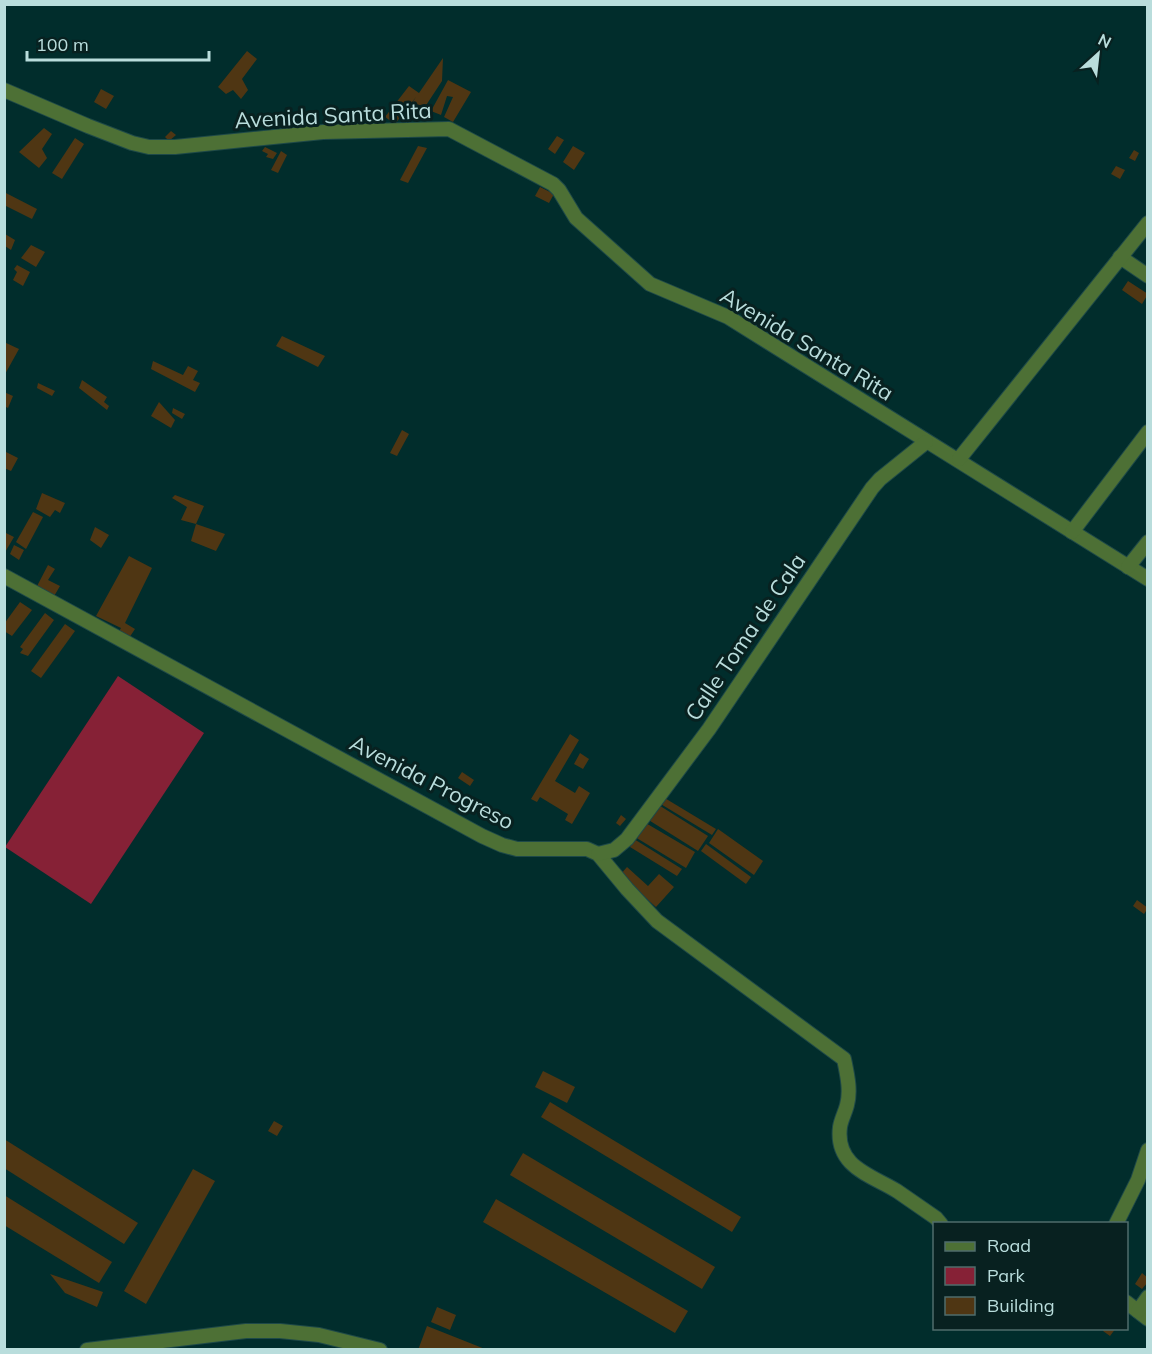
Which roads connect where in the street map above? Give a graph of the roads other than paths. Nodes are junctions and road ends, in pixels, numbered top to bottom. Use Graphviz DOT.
graph roads {
  1 [pos="4,90"];
  2 [pos="1148,223"];
  3 [pos="1120,257"];
  4 [pos="1148,276"];
  5 [pos="1148,432"];
  6 [pos="926,442"];
  7 [pos="959,459"];
  8 [pos="1072,532"];
  9 [pos="1148,542"];
  10 [pos="1128,567"];
  11 [pos="4,576"];
  12 [pos="1148,579"];
  13 [pos="598,854"];
  14 [pos="1148,1150"];
  15 [pos="939,1222"];
  16 [pos="1117,1222"];
  17 [pos="1148,1297"];
  18 [pos="1137,1311"];
  19 [pos="87,1350"];
  20 [pos="380,1350"];
  1 -- 6 [label="street, Avenida Santa Rita"];
  2 -- 3 [label="street"];
  3 -- 4 [label="street"];
  3 -- 7 [label="street"];
  5 -- 8 [label="street"];
  6 -- 7 [label="street, Avenida Santa Rita"];
  6 -- 13 [label="street, Calle Toma de Cala"];
  7 -- 8 [label="street, Avenida Santa Rita"];
  8 -- 10 [label="street, Avenida Santa Rita"];
  9 -- 10 [label="street"];
  10 -- 12 [label="street, Avenida Santa Rita"];
  11 -- 13 [label="street, Avenida Progreso"];
  13 -- 15 [label="street"];
  14 -- 16 [label="street"];
  17 -- 18 [label="street"];
  19 -- 20 [label="street"];
}
